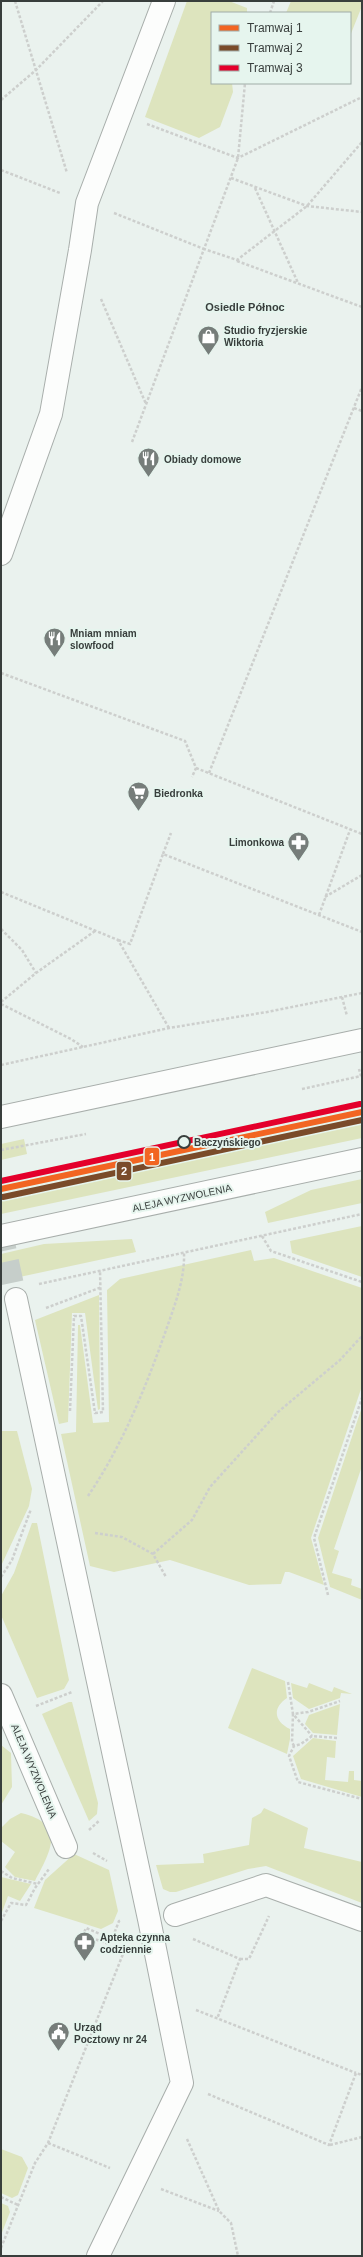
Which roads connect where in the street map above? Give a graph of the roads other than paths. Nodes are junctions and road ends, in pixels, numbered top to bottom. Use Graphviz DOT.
graph roads {
  1 [pos="164,1"];
  2 [pos="1,554"];
  3 [pos="362,1040"];
  4 [pos="1,1117"];
  5 [pos="362,1159"];
  6 [pos="1,1236"];
  7 [pos="22,1301"];
  8 [pos="1,1695"];
  9 [pos="66,1847"];
  10 [pos="175,1915"];
  11 [pos="362,1920"];
  12 [pos="98,2256"];
  1 -- 2 [label="street"];
  3 -- 4 [label="street"];
  5 -- 6 [label="street, ALEJA WYZWOLENIA"];
  7 -- 12 [label="street"];
  8 -- 9 [label="street, ALEJA WYZWOLENIA"];
  10 -- 11 [label="street"];
}
